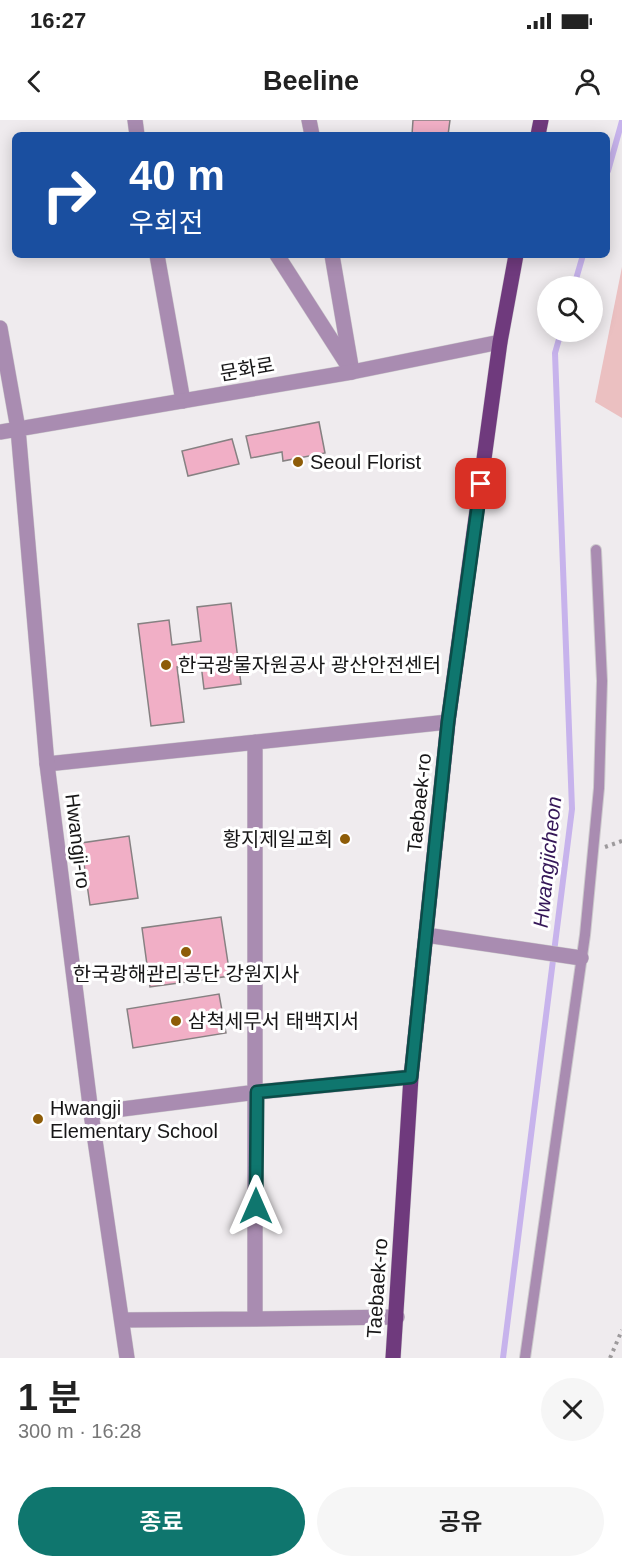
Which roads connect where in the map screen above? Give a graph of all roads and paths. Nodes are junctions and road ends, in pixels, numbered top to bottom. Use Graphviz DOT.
graph roads {
  1 [pos="159,258"];
  2 [pos="279,258"];
  3 [pos="333,258"];
  4 [pos="515,258"];
  5 [pos="0,328"];
  6 [pos="500,342"];
  7 [pos="352,372"];
  8 [pos="183,401"];
  9 [pos="18,429"];
  10 [pos="0,432"];
  11 [pos="596,550"];
  12 [pos="448,722"];
  13 [pos="255,742"];
  14 [pos="47,764"];
  15 [pos="426,936"];
  16 [pos="581,958"];
  17 [pos="411,1077"];
  18 [pos="257,1092"];
  19 [pos="91,1113"];
  20 [pos="397,1317"];
  21 [pos="255,1319"];
  22 [pos="122,1320"];
  23 [pos="622,1330"];
  24 [pos="127,1358"];
  25 [pos="393,1358"];
  26 [pos="525,1358"];
  27 [pos="610,1358"];
  1 -- 8 [label="street"];
  2 -- 7 [label="street"];
  3 -- 7 [label="street"];
  4 -- 6 [label="main road, Taebaek-ro"];
  5 -- 9 [label="street, Hwangji-ro"];
  6 -- 7 [label="street, 문화로"];
  6 -- 12 [label="main road, Taebaek-ro"];
  7 -- 8 [label="street, 문화로"];
  8 -- 9 [label="street, 문화로"];
  9 -- 10 [label="street, 문화로"];
  9 -- 14 [label="street, Hwangji-ro"];
  11 -- 16 [label="lane"];
  12 -- 13 [label="street"];
  12 -- 15 [label="main road, Taebaek-ro"];
  13 -- 14 [label="street"];
  13 -- 18 [label="street"];
  14 -- 19 [label="street, Hwangji-ro"];
  15 -- 16 [label="street"];
  15 -- 17 [label="main road, Taebaek-ro"];
  16 -- 26 [label="lane"];
  17 -- 18 [label="street"];
  17 -- 20 [label="main road, Taebaek-ro"];
  18 -- 19 [label="street"];
  18 -- 21 [label="street"];
  19 -- 22 [label="street, Hwangji-ro"];
  20 -- 21 [label="street"];
  20 -- 25 [label="main road, Taebaek-ro"];
  21 -- 22 [label="street"];
  22 -- 24 [label="street, Hwangji-ro"];
  23 -- 27 [label="path"];
}
